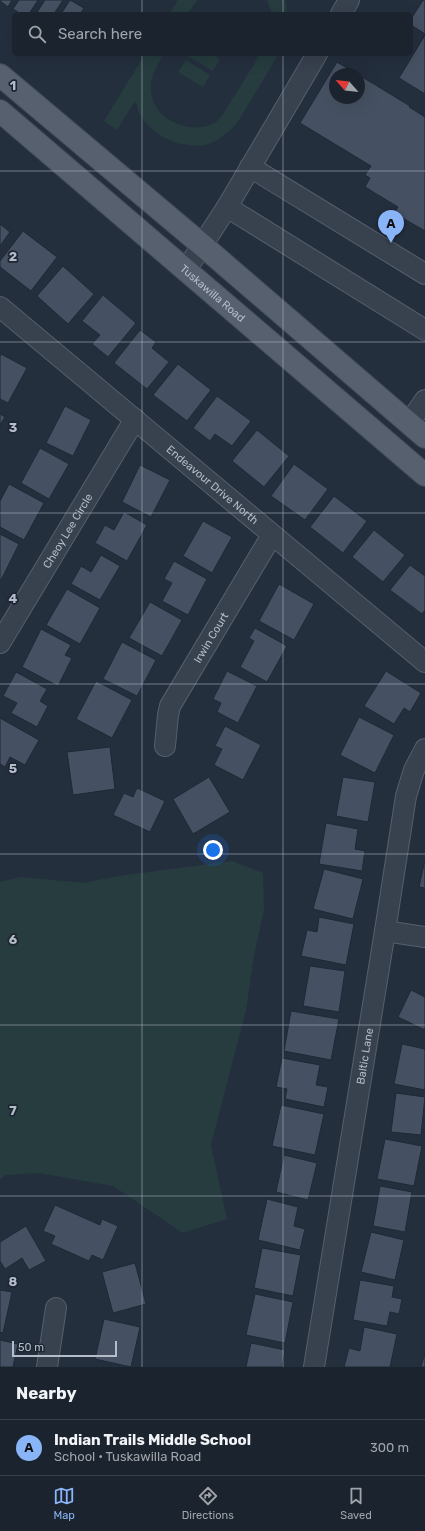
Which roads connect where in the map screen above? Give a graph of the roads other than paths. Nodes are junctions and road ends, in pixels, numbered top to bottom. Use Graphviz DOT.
graph roads {
  1 [pos="349,0"];
  2 [pos="342,12"];
  3 [pos="316,56"];
  4 [pos="0,75"];
  5 [pos="0,111"];
  6 [pos="250,167"];
  7 [pos="227,207"];
  8 [pos="202,245"];
  9 [pos="186,270"];
  10 [pos="425,274"];
  11 [pos="0,307"];
  12 [pos="425,330"];
  13 [pos="425,400"];
  14 [pos="135,419"];
  15 [pos="419,427"];
  16 [pos="425,475"];
  17 [pos="272,535"];
  18 [pos="0,643"];
  19 [pos="425,662"];
  20 [pos="165,746"];
  21 [pos="425,749"];
  22 [pos="385,931"];
  23 [pos="425,937"];
  24 [pos="56,1308"];
  25 [pos="47,1367"];
  26 [pos="314,1367"];
  1 -- 2 [label="street"];
  3 -- 6 [label="street"];
  4 -- 8 [label="main road"];
  5 -- 9 [label="main road, Tuskawilla Road"];
  6 -- 7 [label="street"];
  6 -- 10 [label="street"];
  7 -- 8 [label="street"];
  7 -- 12 [label="street"];
  8 -- 9 [label="street"];
  8 -- 15 [label="main road"];
  9 -- 16 [label="main road, Tuskawilla Road"];
  11 -- 14 [label="street, Endeavour Drive North"];
  13 -- 15 [label="street"];
  14 -- 17 [label="street, Endeavour Drive North"];
  14 -- 18 [label="street, Cheoy Lee Circle"];
  17 -- 19 [label="street, Endeavour Drive North"];
  17 -- 20 [label="street, Irwin Court"];
  21 -- 22 [label="street, Baltic Lane"];
  22 -- 23 [label="street"];
  22 -- 26 [label="street, Baltic Lane"];
  24 -- 25 [label="street"];
}
